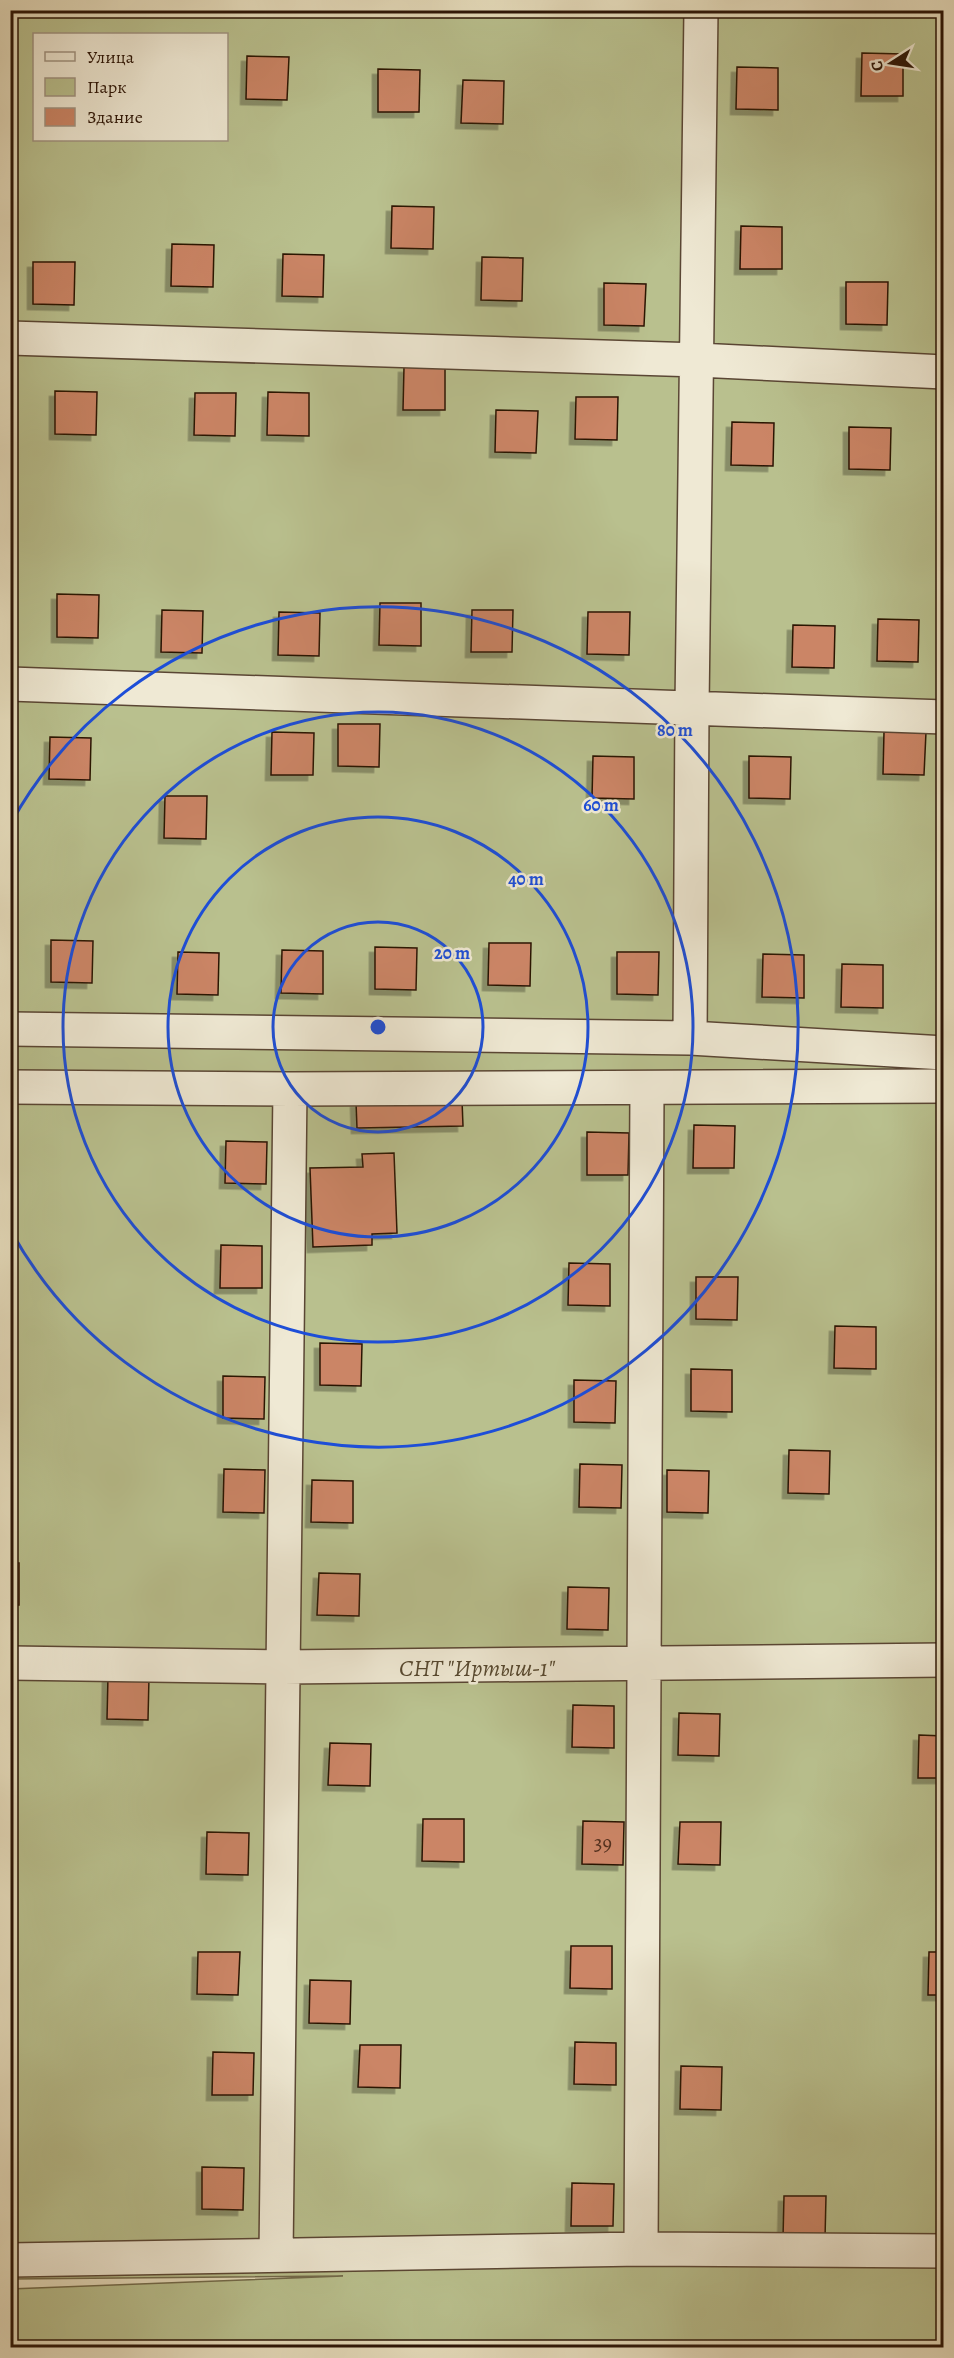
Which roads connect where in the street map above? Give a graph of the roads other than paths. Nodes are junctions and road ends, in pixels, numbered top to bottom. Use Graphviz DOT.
graph roads {
  1 [pos="701,10"];
  2 [pos="10,338"];
  3 [pos="698,360"];
  4 [pos="944,372"];
  5 [pos="10,684"];
  6 [pos="692,707"];
  7 [pos="944,717"];
  8 [pos="10,1029"];
  9 [pos="690,1038"];
  10 [pos="944,1053"];
  11 [pos="944,1086"];
  12 [pos="10,1087"];
  13 [pos="647,1088"];
  14 [pos="290,1089"];
  15 [pos="944,1660"];
  16 [pos="10,1663"];
  17 [pos="643,1663"];
  18 [pos="284,1667"];
  19 [pos="642,2249"];
  20 [pos="944,2251"];
  21 [pos="276,2255"];
  22 [pos="10,2260"];
  1 -- 3 [label="lane"];
  2 -- 3 [label="lane"];
  3 -- 4 [label="lane"];
  3 -- 6 [label="lane"];
  5 -- 6 [label="lane"];
  6 -- 7 [label="lane"];
  6 -- 9 [label="lane"];
  8 -- 9 [label="lane"];
  9 -- 10 [label="lane"];
  11 -- 13 [label="lane"];
  12 -- 14 [label="lane"];
  13 -- 14 [label="lane"];
  13 -- 17 [label="lane"];
  14 -- 18 [label="lane"];
  15 -- 17 [label="lane"];
  16 -- 18 [label="lane"];
  17 -- 18 [label="lane"];
  17 -- 19 [label="lane"];
  18 -- 21 [label="lane"];
  19 -- 20 [label="lane"];
  19 -- 21 [label="lane"];
  21 -- 22 [label="lane"];
}
